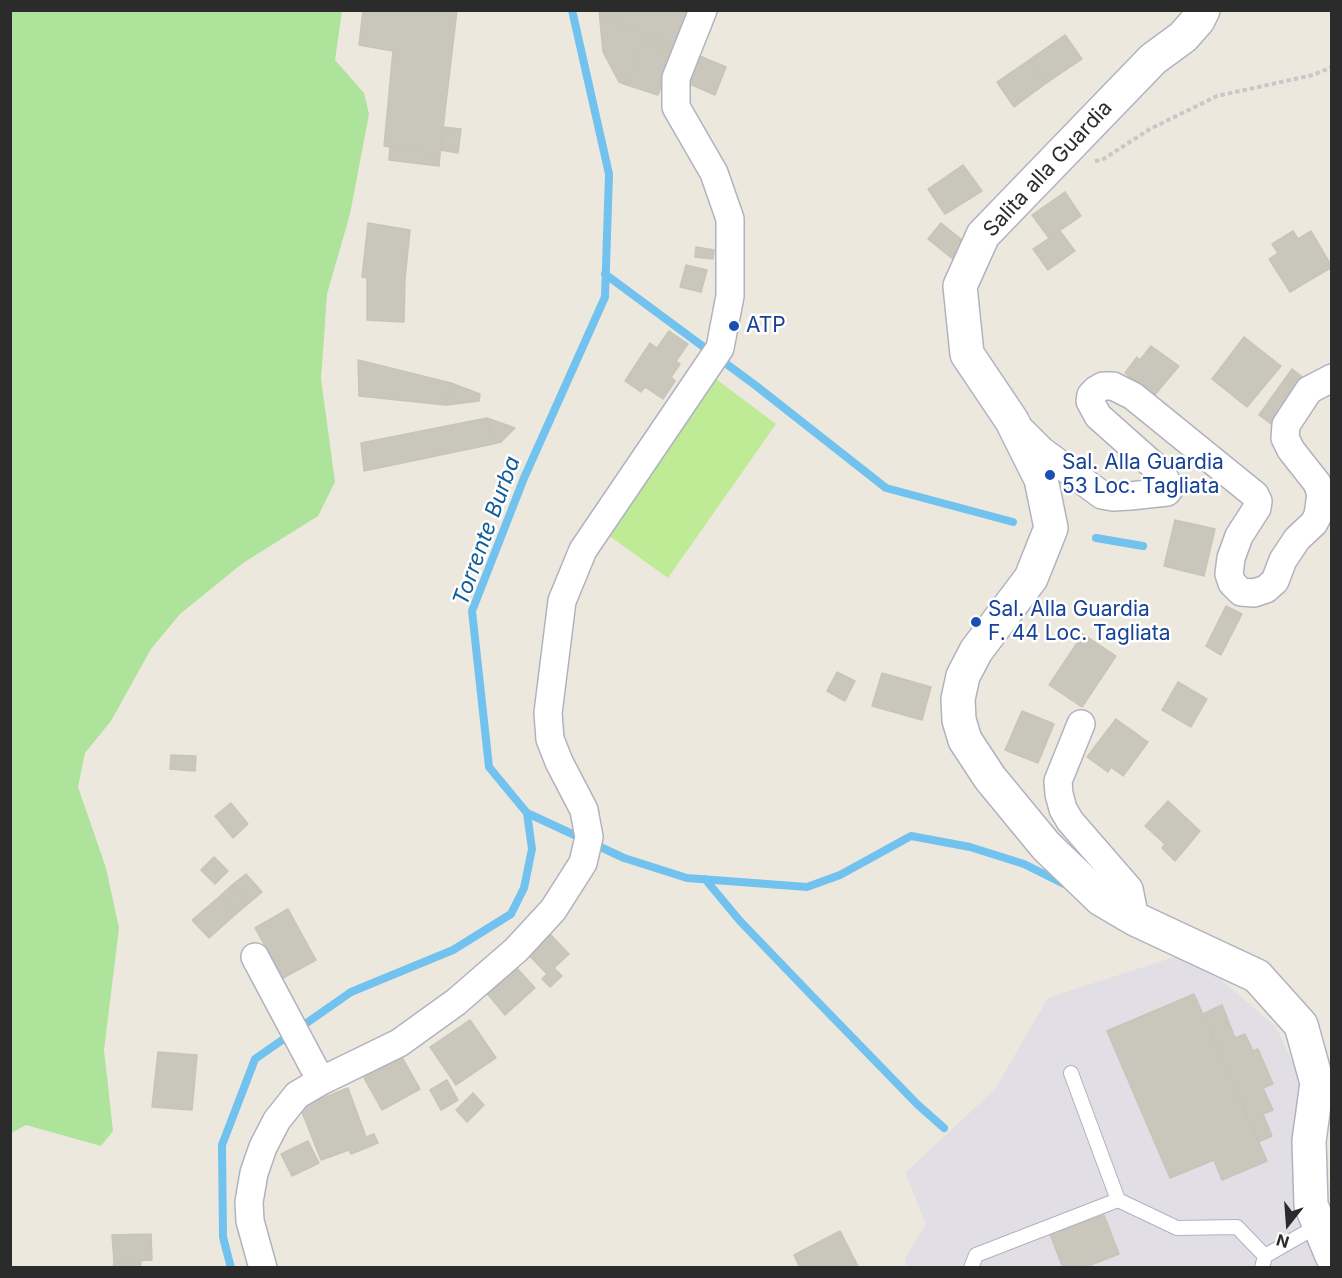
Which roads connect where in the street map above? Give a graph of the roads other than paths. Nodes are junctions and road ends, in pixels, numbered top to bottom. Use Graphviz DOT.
graph roads {
  1 [pos="703,10"];
  2 [pos="1203,10"];
  3 [pos="1332,378"];
  4 [pos="1012,421"];
  5 [pos="1081,724"];
  6 [pos="1135,919"];
  7 [pos="255,957"];
  8 [pos="1071,1072"];
  9 [pos="321,1081"];
  10 [pos="1118,1200"];
  11 [pos="1319,1225"];
  12 [pos="1332,1256"];
  13 [pos="1264,1262"];
  14 [pos="262,1268"];
  15 [pos="971,1268"];
  1 -- 9 [label="street"];
  2 -- 4 [label="main road, Salita alla Guardia"];
  3 -- 4 [label="street"];
  4 -- 6 [label="main road, Salita alla Guardia"];
  5 -- 6 [label="street"];
  6 -- 11 [label="main road, Salita alla Guardia"];
  7 -- 9 [label="street"];
  8 -- 10 [label="lane"];
  9 -- 14 [label="street"];
  10 -- 13 [label="lane"];
  10 -- 15 [label="lane"];
  11 -- 12 [label="main road, Salita alla Guardia"];
  11 -- 13 [label="lane"];
}
